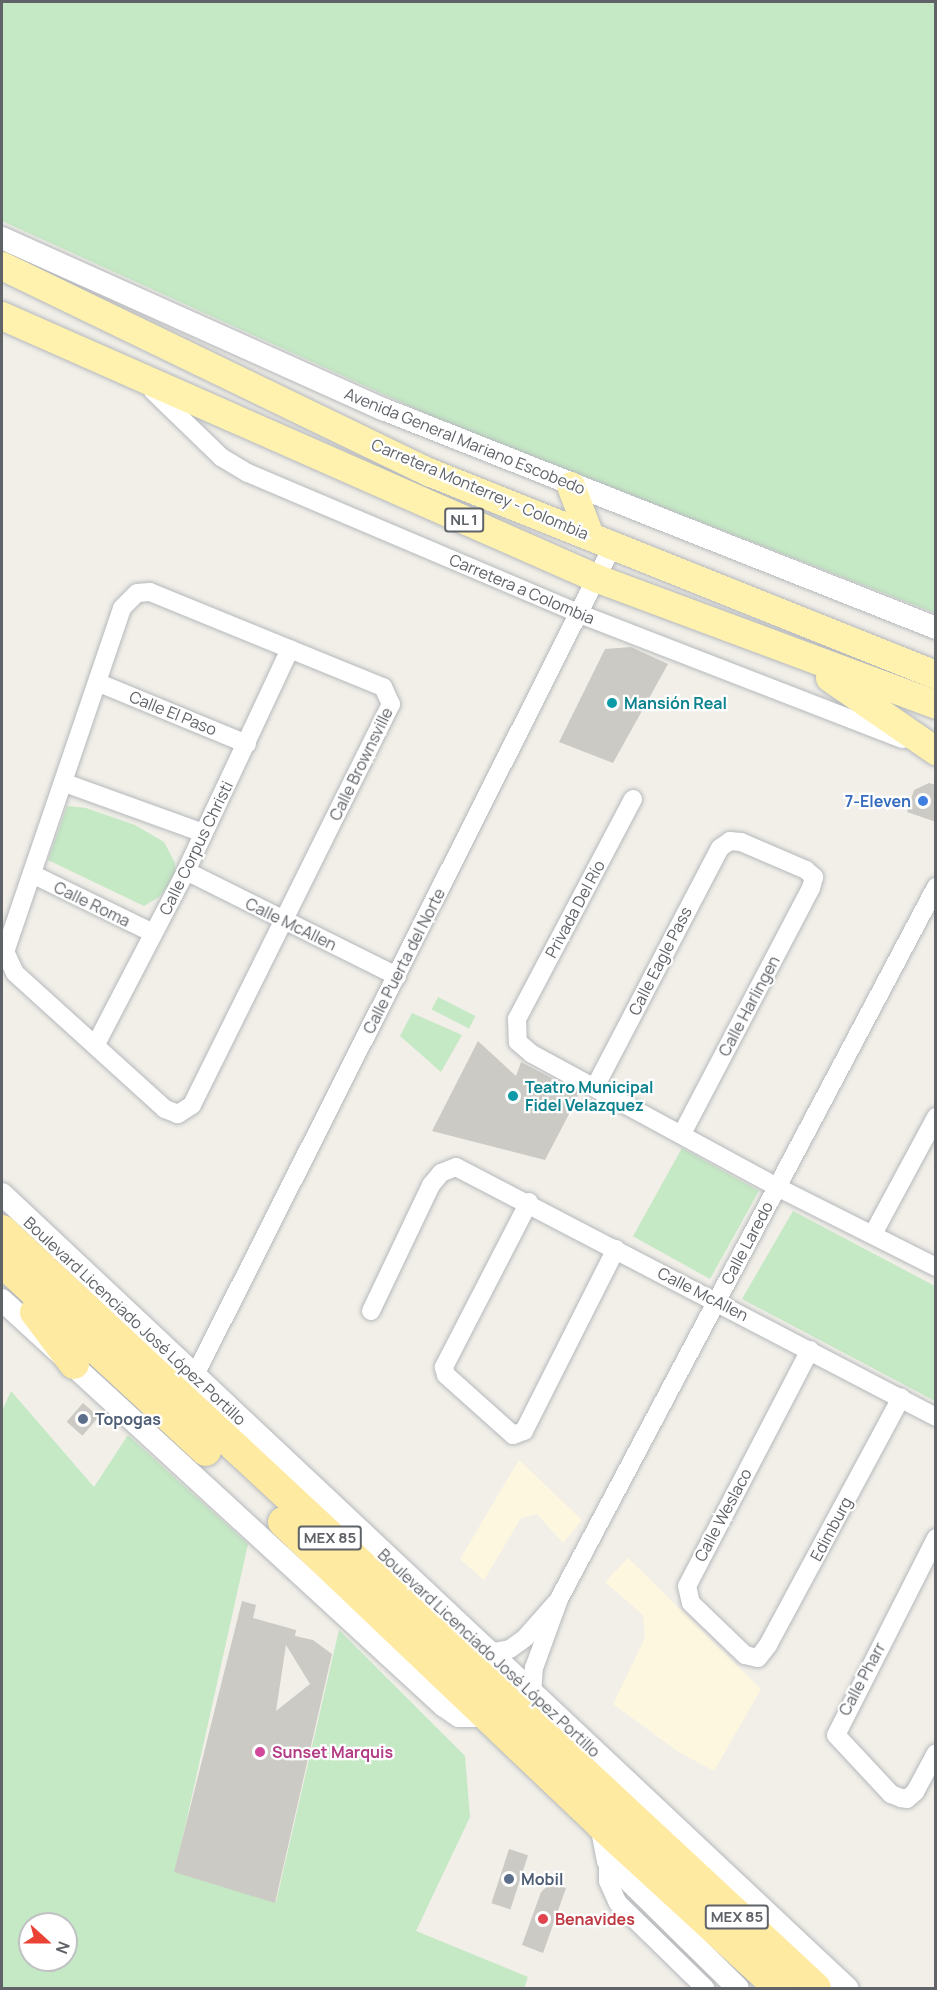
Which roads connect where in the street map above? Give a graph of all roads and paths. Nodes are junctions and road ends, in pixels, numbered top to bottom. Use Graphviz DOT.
graph roads {
  1 [pos="2,238"];
  2 [pos="2,266"];
  3 [pos="2,316"];
  4 [pos="137,378"];
  5 [pos="571,486"];
  6 [pos="602,541"];
  7 [pos="598,579"];
  8 [pos="580,614"];
  9 [pos="936,628"];
  10 [pos="290,649"];
  11 [pos="799,657"];
  12 [pos="936,675"];
  13 [pos="99,683"];
  14 [pos="936,705"];
  15 [pos="247,744"];
  16 [pos="936,751"];
  17 [pos="65,783"];
  18 [pos="633,799"];
  19 [pos="203,833"];
  20 [pos="186,871"];
  21 [pos="32,874"];
  22 [pos="814,878"];
  23 [pos="936,887"];
  24 [pos="283,920"];
  25 [pos="153,933"];
  26 [pos="397,976"];
  27 [pos="96,1044"];
  28 [pos="595,1087"];
  29 [pos="936,1116"];
  30 [pos="682,1134"];
  31 [pos="777,1187"];
  32 [pos="2,1194"];
  33 [pos="530,1202"];
  34 [pos="2,1230"];
  35 [pos="873,1234"];
  36 [pos="616,1249"];
  37 [pos="2,1264"];
  38 [pos="936,1267"];
  39 [pos="2,1300"];
  40 [pos="717,1300"];
  41 [pos="371,1311"];
  42 [pos="810,1350"];
  43 [pos="74,1364"];
  44 [pos="194,1377"];
  45 [pos="901,1398"];
  46 [pos="936,1417"];
  47 [pos="936,1538"];
  48 [pos="559,1599"];
  49 [pos="489,1653"];
  50 [pos="758,1658"];
  51 [pos="532,1694"];
  52 [pos="487,1716"];
  53 [pos="936,1753"];
  54 [pos="601,1825"];
  55 [pos="651,1854"];
  56 [pos="608,1860"];
  57 [pos="705,1989"];
  58 [pos="738,1989"];
  59 [pos="779,1989"];
  60 [pos="816,1989"];
  61 [pos="847,1989"];
  1 -- 5 [label="street, Avenida General Mariano Escobedo"];
  2 -- 6 [label="main road, Carretera Monterrey - Colombia / NL 1"];
  3 -- 4 [label="main road, Carretera Monterrey - Colombia / NL 1"];
  4 -- 7 [label="main road, Carretera Monterrey - Colombia / NL 1"];
  4 -- 8 [label="street, Carretera a Colombia"];
  5 -- 6 [label="main road"];
  5 -- 9 [label="street, Avenida General Mariano Escobedo"];
  6 -- 7 [label="street, Calle Puerta del Norte"];
  6 -- 12 [label="main road, Carretera Monterrey - Colombia / NL 1"];
  7 -- 8 [label="street, Calle Puerta del Norte"];
  7 -- 11 [label="main road, Carretera Monterrey - Colombia / NL 1"];
  8 -- 16 [label="street, Carretera a Colombia"];
  8 -- 26 [label="street, Calle Puerta del Norte"];
  10 -- 13 [label="street, Calle Brownsville"];
  10 -- 15 [label="street, Calle Corpus Christi"];
  10 -- 24 [label="street, Calle Brownsville"];
  11 -- 14 [label="main road, Carretera Monterrey - Colombia / NL 1"];
  11 -- 16 [label="main road"];
  13 -- 15 [label="street, Calle El Paso"];
  13 -- 17 [label="street, Calle Brownsville"];
  15 -- 19 [label="street, Calle Corpus Christi"];
  17 -- 19 [label="street"];
  17 -- 21 [label="street, Calle Brownsville"];
  18 -- 28 [label="street, Privada Del Río"];
  19 -- 20 [label="street, Calle Corpus Christi"];
  20 -- 24 [label="street, Calle McAllen"];
  20 -- 25 [label="street, Calle Corpus Christi"];
  21 -- 25 [label="street, Calle Roma"];
  21 -- 27 [label="street, Calle Brownsville"];
  22 -- 28 [label="street, Calle Eagle Pass"];
  22 -- 30 [label="street, Calle Harlingen"];
  23 -- 31 [label="street, Calle Laredo"];
  24 -- 26 [label="street, Calle McAllen"];
  24 -- 27 [label="street, Calle Brownsville"];
  25 -- 27 [label="street, Calle Corpus Christi"];
  26 -- 44 [label="street, Calle Puerta del Norte"];
  28 -- 30 [label="street"];
  29 -- 35 [label="street"];
  30 -- 31 [label="street"];
  31 -- 35 [label="street"];
  31 -- 40 [label="street, Calle Laredo"];
  32 -- 44 [label="street, Boulevard Licenciado José López Portillo"];
  33 -- 36 [label="street, Calle McAllen"];
  33 -- 36 [label="street"];
  33 -- 41 [label="street, Calle McAllen"];
  34 -- 55 [label="highway, Boulevard Licenciado José López Portillo / MEX 85"];
  35 -- 38 [label="street"];
  36 -- 40 [label="street, Calle McAllen"];
  37 -- 43 [label="highway"];
  37 -- 52 [label="highway, Boulevard Licenciado José López Portillo / MEX 85"];
  39 -- 43 [label="street"];
  40 -- 42 [label="street, Calle McAllen"];
  40 -- 48 [label="street, Calle Laredo"];
  42 -- 45 [label="street, Calle McAllen"];
  42 -- 50 [label="street, Calle Weslaco"];
  43 -- 52 [label="street"];
  44 -- 49 [label="street, Boulevard Licenciado José López Portillo"];
  45 -- 46 [label="street, Calle McAllen"];
  45 -- 50 [label="street, Edimburg"];
  47 -- 53 [label="street, Calle Pharr"];
  48 -- 49 [label="street, Calle Laredo"];
  48 -- 51 [label="street, Calle Laredo"];
  49 -- 51 [label="street, Boulevard Licenciado José López Portillo"];
  51 -- 61 [label="street, Boulevard Licenciado José López Portillo"];
  52 -- 54 [label="highway, Boulevard Licenciado José López Portillo / MEX 85"];
  54 -- 55 [label="highway, Boulevard Licenciado José López Portillo / MEX 85"];
  54 -- 56 [label="street"];
  55 -- 59 [label="highway, Boulevard Licenciado José López Portillo / MEX 85"];
  55 -- 60 [label="highway, Boulevard Licenciado José López Portillo / MEX 85"];
  56 -- 57 [label="street"];
  56 -- 58 [label="street"];
}
